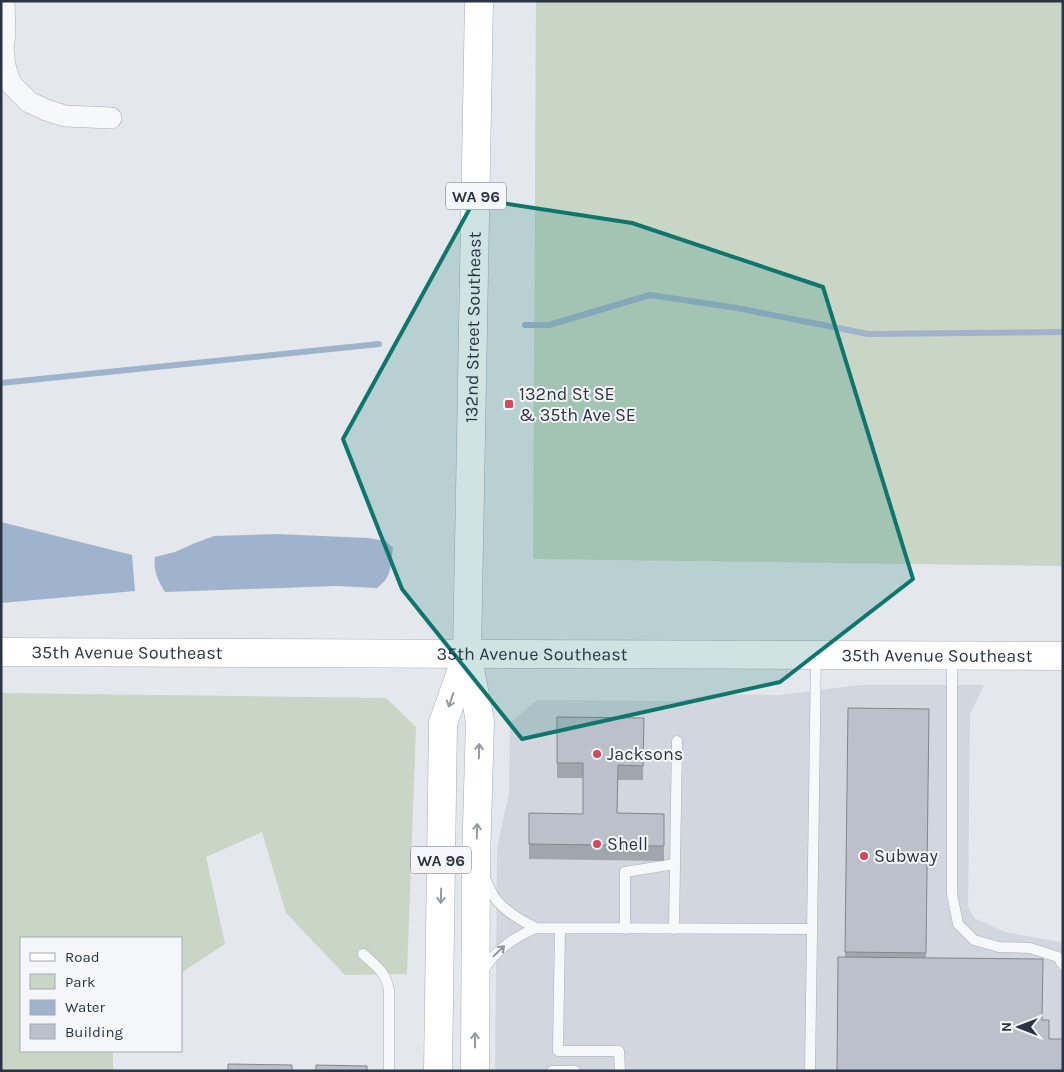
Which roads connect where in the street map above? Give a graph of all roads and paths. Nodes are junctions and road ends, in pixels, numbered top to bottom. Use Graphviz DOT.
graph roads {
  1 [pos="4,1"];
  2 [pos="479,1"];
  3 [pos="6,86"];
  4 [pos="111,118"];
  5 [pos="1,652"];
  6 [pos="467,654"];
  7 [pos="816,655"];
  8 [pos="952,656"];
  9 [pos="1063,656"];
  10 [pos="677,741"];
  11 [pos="476,861"];
  12 [pos="675,864"];
  13 [pos="536,928"];
  14 [pos="560,929"];
  15 [pos="625,929"];
  16 [pos="674,929"];
  17 [pos="812,929"];
  18 [pos="363,954"];
  19 [pos="1063,965"];
  20 [pos="474,1010"];
  21 [pos="389,1071"];
  22 [pos="438,1071"];
  23 [pos="475,1071"];
  24 [pos="552,1071"];
  25 [pos="575,1071"];
  26 [pos="620,1071"];
  27 [pos="810,1071"];
  1 -- 3 [label="street"];
  2 -- 6 [label="main road, 132nd Street Southeast / WA 96"];
  3 -- 4 [label="street"];
  5 -- 6 [label="main road, 35th Avenue Southeast"];
  6 -- 7 [label="main road, 35th Avenue Southeast"];
  11 -- 6 [label="main road, 132nd Street Southeast / WA 96, one-way"];
  6 -- 22 [label="main road, 132nd Street Southeast / WA 96, one-way"];
  7 -- 8 [label="main road, 35th Avenue Southeast"];
  7 -- 17 [label="lane"];
  8 -- 9 [label="main road, 35th Avenue Southeast"];
  8 -- 19 [label="lane"];
  10 -- 12 [label="lane"];
  11 -- 13 [label="lane"];
  11 -- 20 [label="main road, 132nd Street Southeast / WA 96"];
  12 -- 15 [label="lane"];
  12 -- 16 [label="lane"];
  13 -- 14 [label="lane"];
  20 -- 13 [label="lane, one-way"];
  14 -- 15 [label="lane"];
  14 -- 26 [label="lane"];
  15 -- 16 [label="lane"];
  16 -- 17 [label="lane"];
  17 -- 27 [label="lane"];
  18 -- 21 [label="lane"];
  23 -- 20 [label="main road, 132nd Street Southeast / WA 96, one-way"];
  24 -- 25 [label="lane"];
}
